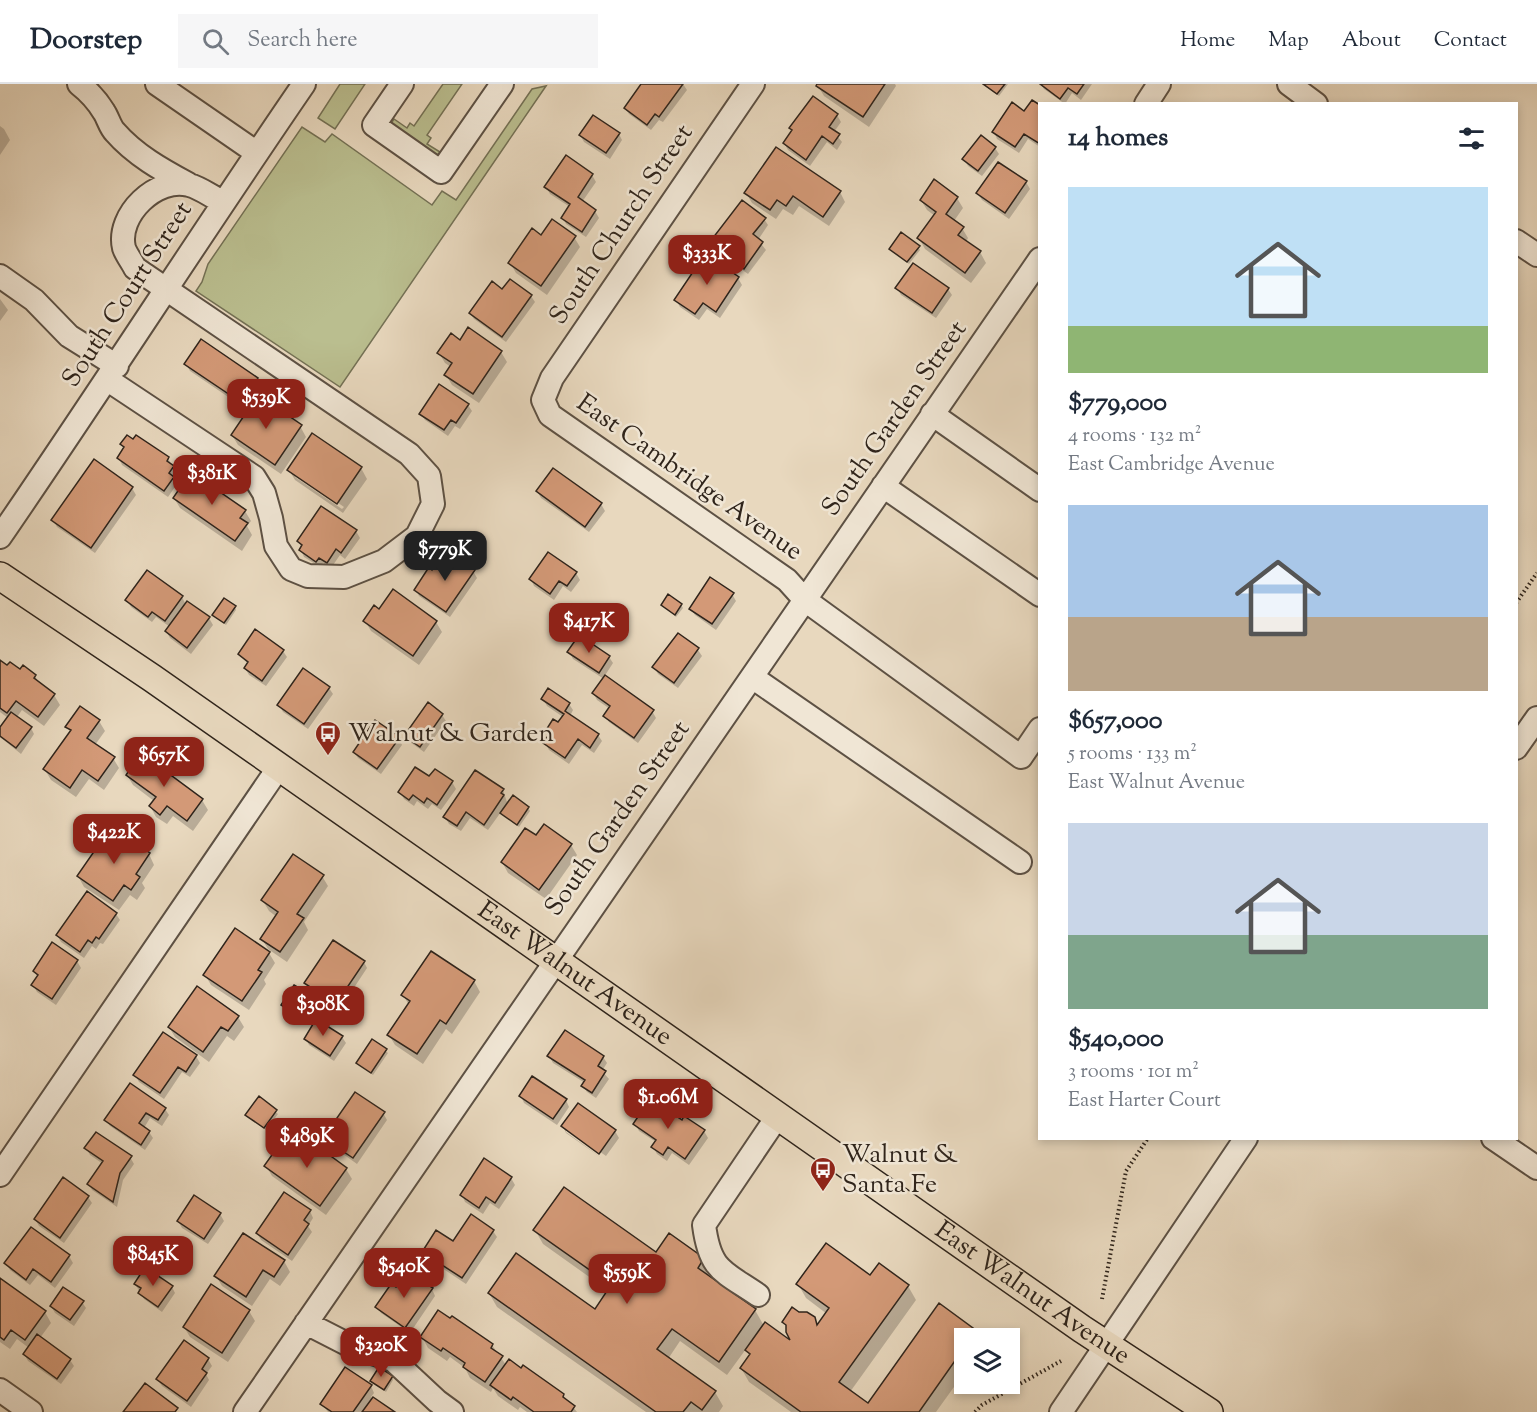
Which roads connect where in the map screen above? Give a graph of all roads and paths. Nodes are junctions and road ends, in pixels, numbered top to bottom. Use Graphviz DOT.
graph roads {
  1 [pos="79,84"];
  2 [pos="158,84"];
  3 [pos="304,84"];
  4 [pos="402,84"];
  5 [pos="502,84"];
  6 [pos="753,84"];
  7 [pos="1160,84"];
  8 [pos="1289,84"];
  9 [pos="1147,102"];
  10 [pos="1313,102"];
  11 [pos="256,153"];
  12 [pos="188,184"];
  13 [pos="223,202"];
  14 [pos="1518,242"];
  15 [pos="1537,255"];
  16 [pos="1038,266"];
  17 [pos="0,276"];
  18 [pos="1033,284"];
  19 [pos="167,289"];
  20 [pos="112,373"];
  21 [pos="543,400"];
  22 [pos="932,414"];
  23 [pos="883,486"];
  24 [pos="1038,489"];
  25 [pos="0,537"];
  26 [pos="1537,573"];
  27 [pos="0,576"];
  28 [pos="1038,594"];
  29 [pos="805,600"];
  30 [pos="1518,600"];
  31 [pos="752,677"];
  32 [pos="1537,718"];
  33 [pos="1038,732"];
  34 [pos="1518,745"];
  35 [pos="279,767"];
  36 [pos="1020,861"];
  37 [pos="555,960"];
  38 [pos="777,1117"];
  39 [pos="1147,1140"];
  40 [pos="1245,1140"];
  41 [pos="1496,1140"];
  42 [pos="1537,1168"];
  43 [pos="0,1175"];
  44 [pos="758,1295"];
  45 [pos="1102,1299"];
  46 [pos="306,1323"];
  47 [pos="1106,1345"];
  48 [pos="1061,1361"];
  49 [pos="0,1390"];
  50 [pos="31,1412"];
  51 [pos="244,1412"];
  52 [pos="452,1412"];
  53 [pos="975,1412"];
  54 [pos="1061,1412"];
  55 [pos="1209,1412"];
  1 -- 12 [label="street"];
  2 -- 11 [label="street"];
  3 -- 11 [label="street, South Court Street"];
  4 -- 5 [label="street"];
  6 -- 21 [label="street, South Church Street"];
  7 -- 9 [label="street"];
  8 -- 10 [label="street"];
  11 -- 13 [label="street, South Court Street"];
  12 -- 13 [label="street"];
  12 -- 19 [label="street"];
  13 -- 19 [label="street, South Court Street"];
  14 -- 15 [label="street"];
  16 -- 18 [label="street, South Garden Street"];
  17 -- 20 [label="street"];
  18 -- 22 [label="street, South Garden Street"];
  19 -- 20 [label="street, South Court Street"];
  19 -- 20 [label="street"];
  20 -- 25 [label="street, South Court Street"];
  21 -- 29 [label="street, East Cambridge Avenue"];
  22 -- 23 [label="street, South Garden Street"];
  22 -- 24 [label="street"];
  23 -- 28 [label="street"];
  23 -- 29 [label="street, South Garden Street"];
  26 -- 30 [label="path"];
  27 -- 35 [label="main road, East Walnut Avenue"];
  29 -- 31 [label="street, South Garden Street"];
  29 -- 33 [label="street, East Cambridge Avenue"];
  31 -- 36 [label="street"];
  31 -- 37 [label="street, South Garden Street"];
  32 -- 34 [label="street"];
  35 -- 37 [label="main road, East Walnut Avenue"];
  35 -- 43 [label="street"];
  37 -- 38 [label="main road, East Walnut Avenue"];
  37 -- 46 [label="street, South Garden Street"];
  38 -- 44 [label="street"];
  38 -- 47 [label="main road, East Walnut Avenue"];
  39 -- 45 [label="path"];
  40 -- 47 [label="street"];
  41 -- 42 [label="street"];
  46 -- 51 [label="street, South Garden Street"];
  46 -- 52 [label="street"];
  47 -- 54 [label="street"];
  47 -- 55 [label="main road, East Walnut Avenue"];
  48 -- 53 [label="path"];
  49 -- 50 [label="street"];
}
